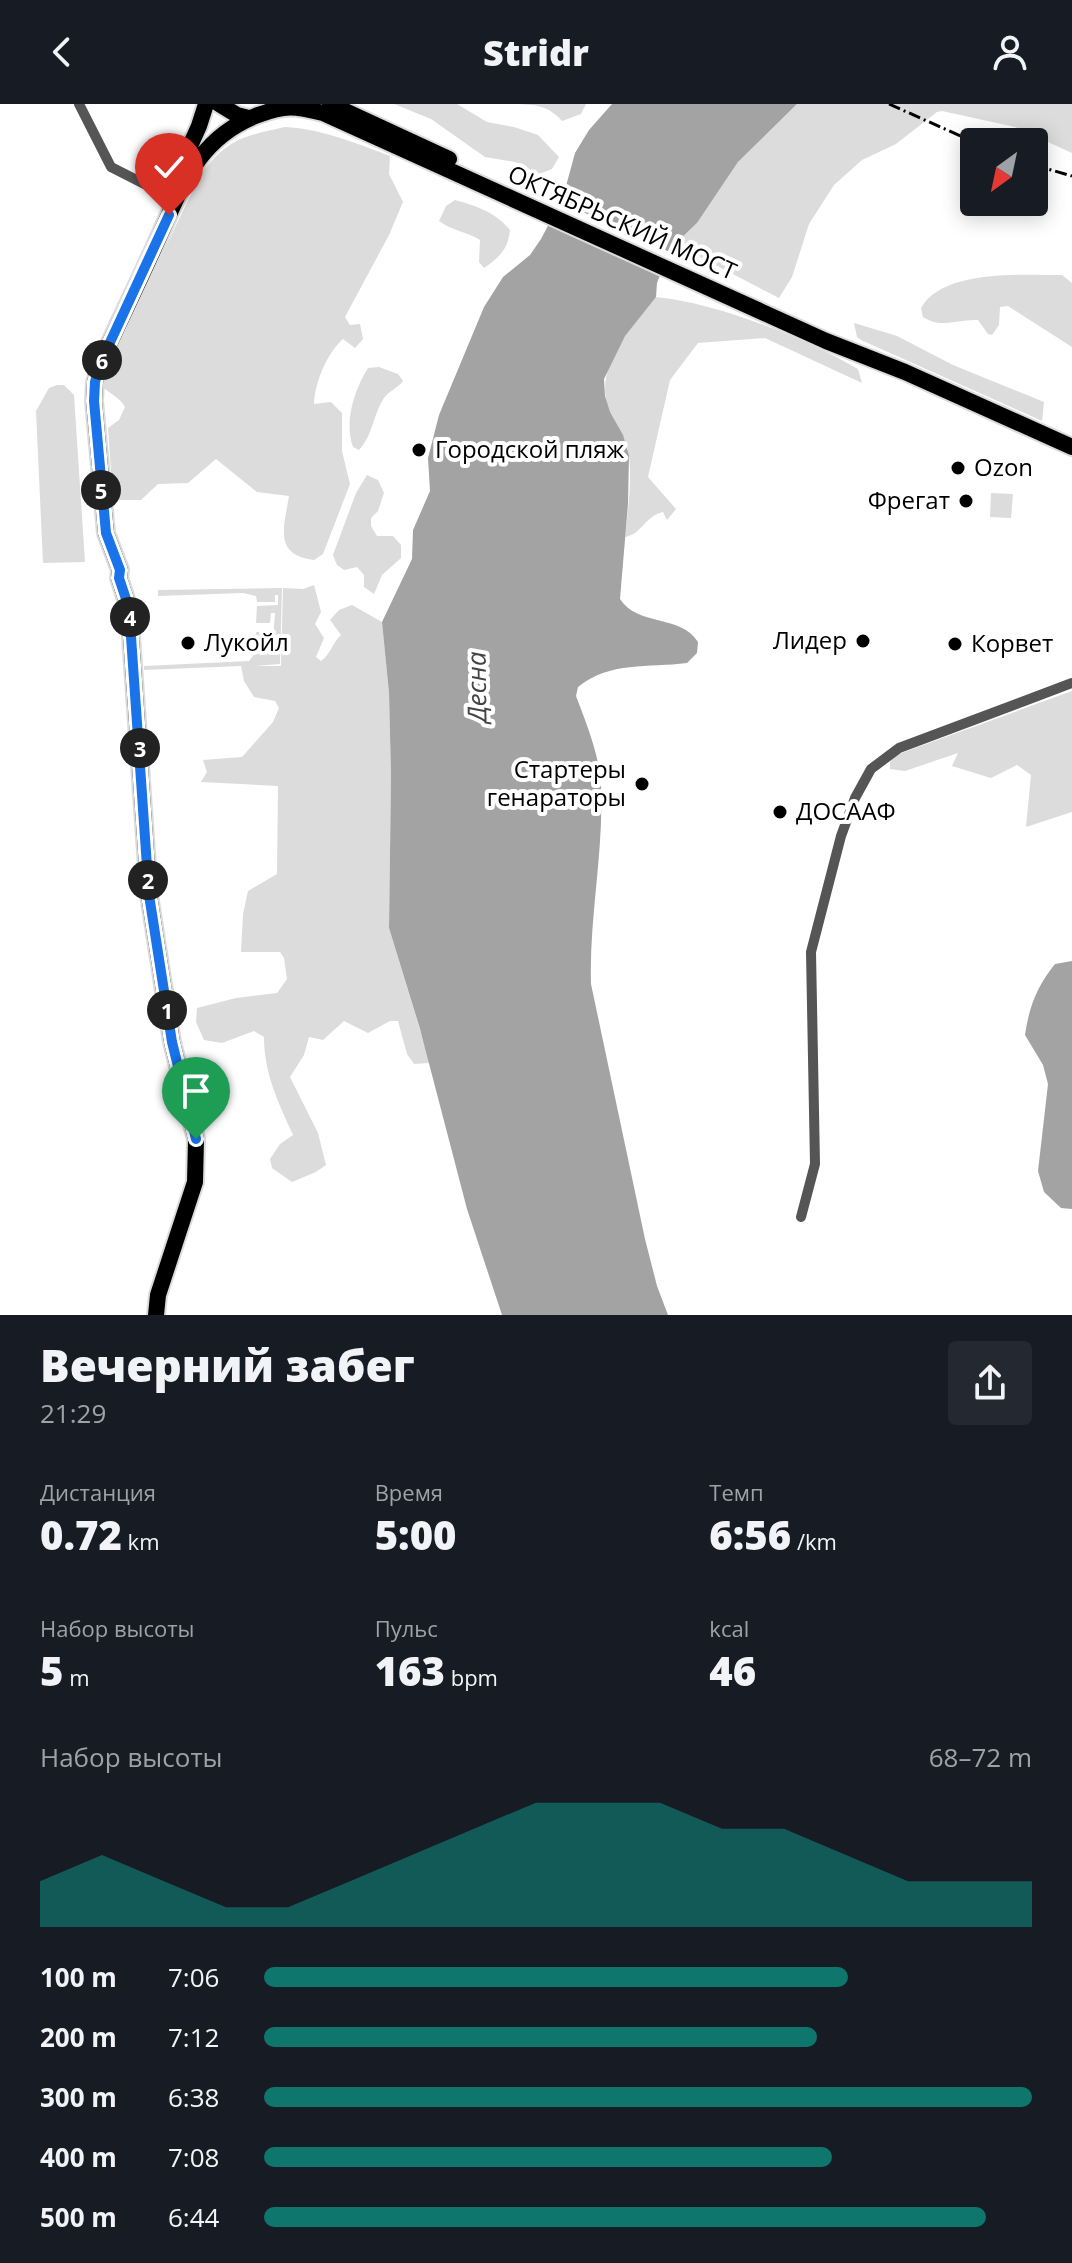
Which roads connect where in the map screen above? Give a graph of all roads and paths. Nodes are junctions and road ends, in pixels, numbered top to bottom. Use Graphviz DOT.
graph roads {
  1 [pos="79,104"];
  2 [pos="194,104"];
  3 [pos="206,104"];
  4 [pos="219,104"];
  5 [pos="330,104"];
  6 [pos="274,106"];
  7 [pos="249,118"];
  8 [pos="199,126"];
  9 [pos="400,143"];
  10 [pos="168,196"];
  11 [pos="1072,447"];
  12 [pos="119,578"];
  13 [pos="1072,683"];
  14 [pos="801,1217"];
  15 [pos="156,1315"];
  1 -- 10 [label="street"];
  2 -- 8 [label="main road"];
  3 -- 8 [label="main road"];
  4 -- 7 [label="main road"];
  5 -- 9 [label="main road"];
  6 -- 7 [label="main road"];
  6 -- 9 [label="main road"];
  7 -- 12 [label="main road"];
  8 -- 10 [label="main road"];
  9 -- 11 [label="main road, ОКТЯБРЬСКИЙ МОСТ"];
  10 -- 12 [label="main road"];
  12 -- 15 [label="main road"];
  13 -- 14 [label="street"];
}
